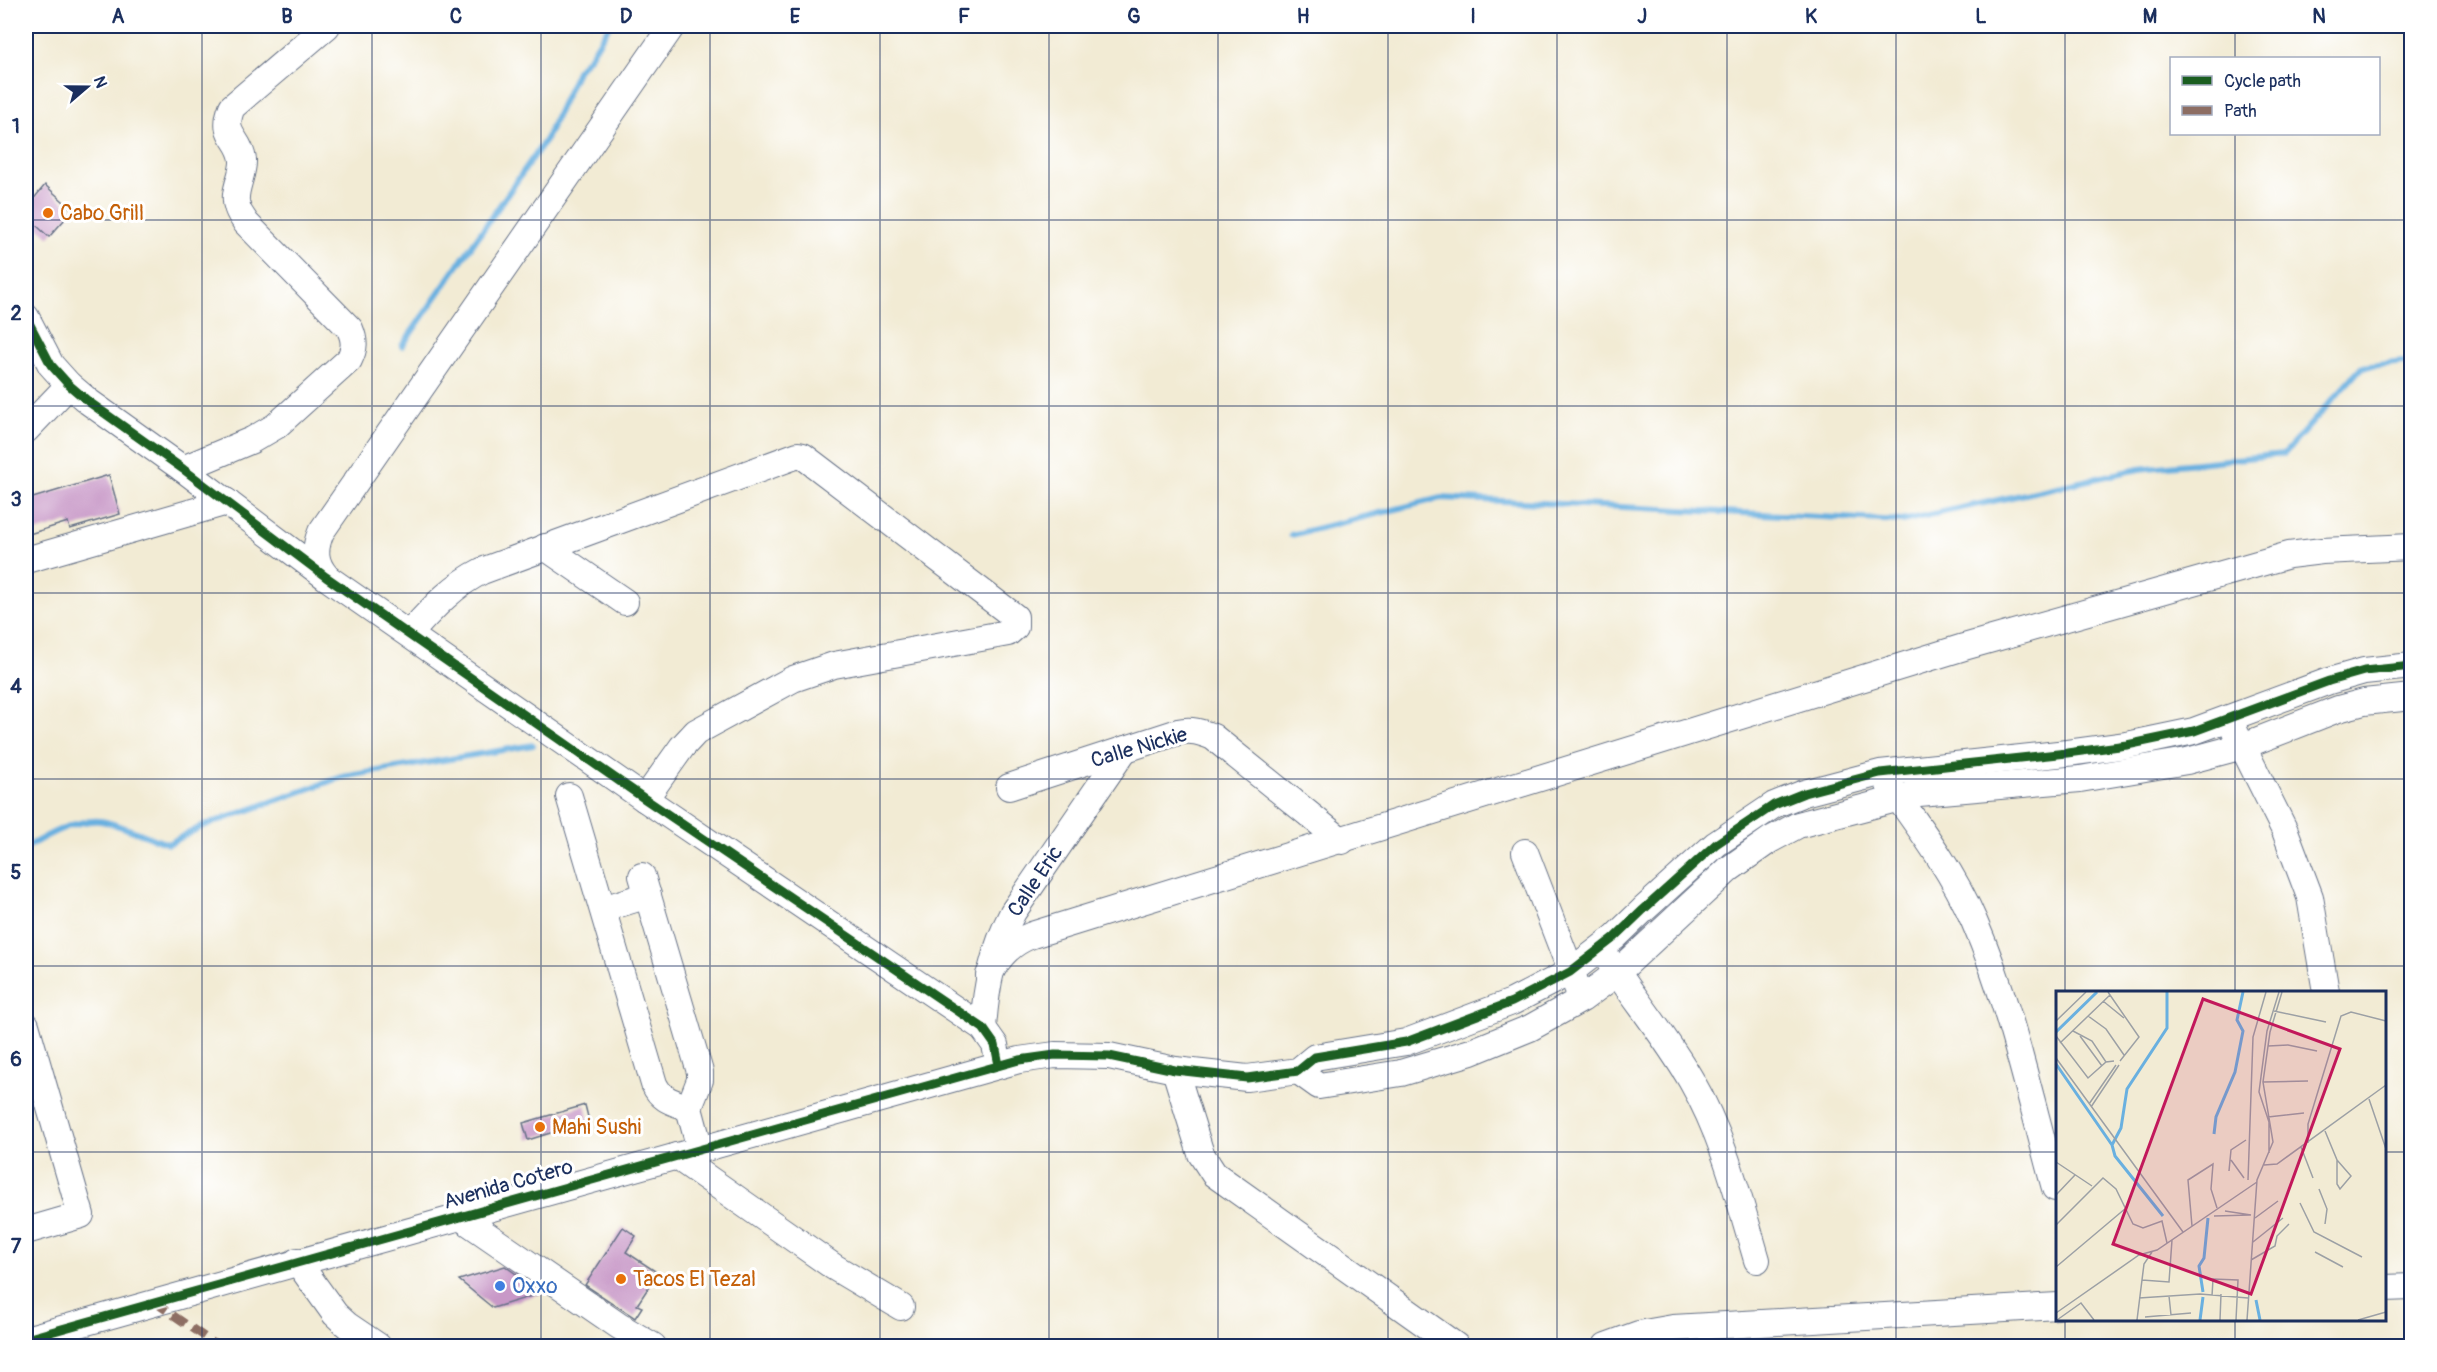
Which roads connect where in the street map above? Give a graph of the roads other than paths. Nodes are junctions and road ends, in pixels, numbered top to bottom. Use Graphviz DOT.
graph roads {
  1 [pos="327,26"];
  2 [pos="672,26"];
  3 [pos="26,317"];
  4 [pos="26,350"];
  5 [pos="51,365"];
  6 [pos="69,385"];
  7 [pos="26,430"];
  8 [pos="183,469"];
  9 [pos="227,502"];
  10 [pos="545,547"];
  11 [pos="2412,547"];
  12 [pos="26,560"];
  13 [pos="326,577"];
  14 [pos="625,602"];
  15 [pos="410,633"];
  16 [pos="2412,666"];
  17 [pos="2412,697"];
  18 [pos="2230,720"];
  19 [pos="2242,746"];
  20 [pos="1125,749"];
  21 [pos="1880,773"];
  22 [pos="1009,787"];
  23 [pos="569,796"];
  24 [pos="1898,797"];
  25 [pos="645,799"];
  26 [pos="1342,841"];
  27 [pos="1525,852"];
  28 [pos="603,909"];
  29 [pos="1601,949"];
  30 [pos="1570,972"];
  31 [pos="1617,973"];
  32 [pos="989,975"];
  33 [pos="2326,991"];
  34 [pos="1582,999"];
  35 [pos="26,1025"];
  36 [pos="983,1028"];
  37 [pos="999,1065"];
  38 [pos="1175,1070"];
  39 [pos="1299,1071"];
  40 [pos="688,1107"];
  41 [pos="688,1152"];
  42 [pos="2055,1188"];
  43 [pos="459,1216"];
  44 [pos="26,1231"];
  45 [pos="1756,1260"];
  46 [pos="297,1261"];
  47 [pos="2412,1287"];
  48 [pos="2386,1288"];
  49 [pos="2056,1306"];
  50 [pos="901,1307"];
  51 [pos="26,1339"];
  52 [pos="1447,1344"];
  53 [pos="378,1347"];
  54 [pos="653,1347"];
  55 [pos="1606,1347"];
  1 -- 8 [label="street"];
  2 -- 13 [label="street"];
  3 -- 5 [label="street"];
  4 -- 5 [label="street"];
  5 -- 6 [label="street"];
  6 -- 7 [label="street"];
  6 -- 8 [label="street"];
  8 -- 9 [label="street"];
  9 -- 12 [label="street"];
  9 -- 13 [label="street"];
  10 -- 14 [label="street"];
  10 -- 15 [label="street"];
  10 -- 25 [label="street"];
  11 -- 26 [label="street"];
  13 -- 15 [label="street"];
  15 -- 25 [label="street"];
  16 -- 18 [label="street"];
  17 -- 19 [label="street"];
  18 -- 19 [label="street"];
  18 -- 21 [label="street"];
  19 -- 24 [label="street"];
  19 -- 33 [label="street"];
  20 -- 22 [label="street, Calle Nickie"];
  20 -- 26 [label="street, Calle Nickie"];
  20 -- 32 [label="street, Calle Eric"];
  21 -- 24 [label="street"];
  21 -- 29 [label="street"];
  23 -- 28 [label="street"];
  24 -- 31 [label="street"];
  24 -- 42 [label="street"];
  25 -- 36 [label="street"];
  26 -- 32 [label="street"];
  27 -- 30 [label="street"];
  28 -- 40 [label="street"];
  28 -- 40 [label="street"];
  29 -- 30 [label="street"];
  29 -- 31 [label="street"];
  30 -- 34 [label="street"];
  30 -- 39 [label="street"];
  31 -- 34 [label="street"];
  31 -- 45 [label="street"];
  32 -- 36 [label="street, Calle Eric"];
  34 -- 39 [label="street"];
  35 -- 44 [label="street"];
  36 -- 37 [label="street"];
  37 -- 38 [label="street, Avenida Cotero"];
  37 -- 41 [label="street, Avenida Cotero"];
  38 -- 39 [label="street, Avenida Cotero"];
  38 -- 52 [label="street"];
  40 -- 41 [label="street"];
  41 -- 43 [label="street, Avenida Cotero"];
  41 -- 50 [label="street"];
  43 -- 46 [label="street, Avenida Cotero"];
  43 -- 54 [label="street"];
  46 -- 51 [label="street, Avenida Cotero"];
  46 -- 53 [label="street"];
  47 -- 48 [label="street"];
  49 -- 55 [label="street"];
}
